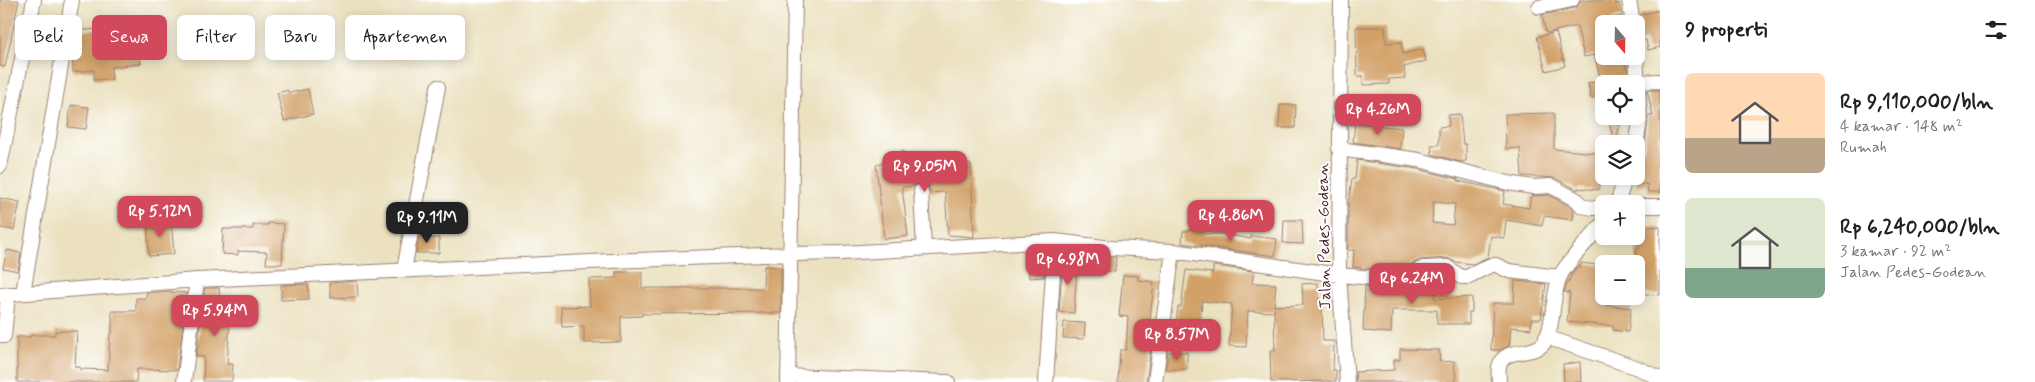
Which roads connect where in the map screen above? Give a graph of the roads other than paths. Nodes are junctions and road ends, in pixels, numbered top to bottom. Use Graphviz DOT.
graph roads {
  1 [pos="34,0"];
  2 [pos="72,0"];
  3 [pos="795,0"];
  4 [pos="1341,0"];
  5 [pos="1572,0"];
  6 [pos="1629,0"];
  7 [pos="1539,7"];
  8 [pos="1632,15"];
  9 [pos="1645,82"];
  10 [pos="1660,82"];
  11 [pos="438,87"];
  12 [pos="1339,149"];
  13 [pos="0,166"];
  14 [pos="922,191"];
  15 [pos="1645,206"];
  16 [pos="1660,206"];
  17 [pos="1595,207"];
  18 [pos="1595,233"];
  19 [pos="1055,241"];
  20 [pos="924,248"];
  21 [pos="1173,251"];
  22 [pos="791,254"];
  23 [pos="404,270"];
  24 [pos="1339,275"];
  25 [pos="1560,277"];
  26 [pos="198,280"];
  27 [pos="24,287"];
  28 [pos="4,295"];
  29 [pos="4,336"];
  30 [pos="1546,337"];
  31 [pos="1660,378"];
  32 [pos="788,379"];
  33 [pos="184,382"];
  34 [pos="948,382"];
  35 [pos="1046,382"];
  36 [pos="1155,382"];
  37 [pos="1347,382"];
  38 [pos="1499,382"];
  1 -- 13 [label="street"];
  2 -- 27 [label="street"];
  3 -- 22 [label="street"];
  4 -- 12 [label="street, Jalan Pedes-Godean"];
  5 -- 7 [label="street"];
  6 -- 8 [label="street"];
  9 -- 10 [label="street"];
  11 -- 23 [label="street"];
  12 -- 17 [label="street"];
  12 -- 24 [label="street, Jalan Pedes-Godean"];
  14 -- 20 [label="street"];
  15 -- 16 [label="street"];
  18 -- 25 [label="street"];
  19 -- 20 [label="street"];
  19 -- 21 [label="street"];
  19 -- 35 [label="street"];
  20 -- 22 [label="street"];
  21 -- 24 [label="street"];
  21 -- 36 [label="street"];
  22 -- 23 [label="street"];
  22 -- 32 [label="street"];
  23 -- 26 [label="street"];
  24 -- 25 [label="street"];
  24 -- 37 [label="street, Jalan Pedes-Godean"];
  25 -- 30 [label="street"];
  26 -- 27 [label="street"];
  26 -- 33 [label="street"];
  27 -- 28 [label="street"];
  28 -- 29 [label="street"];
  30 -- 31 [label="street"];
  30 -- 38 [label="street"];
  32 -- 34 [label="street"];
}
